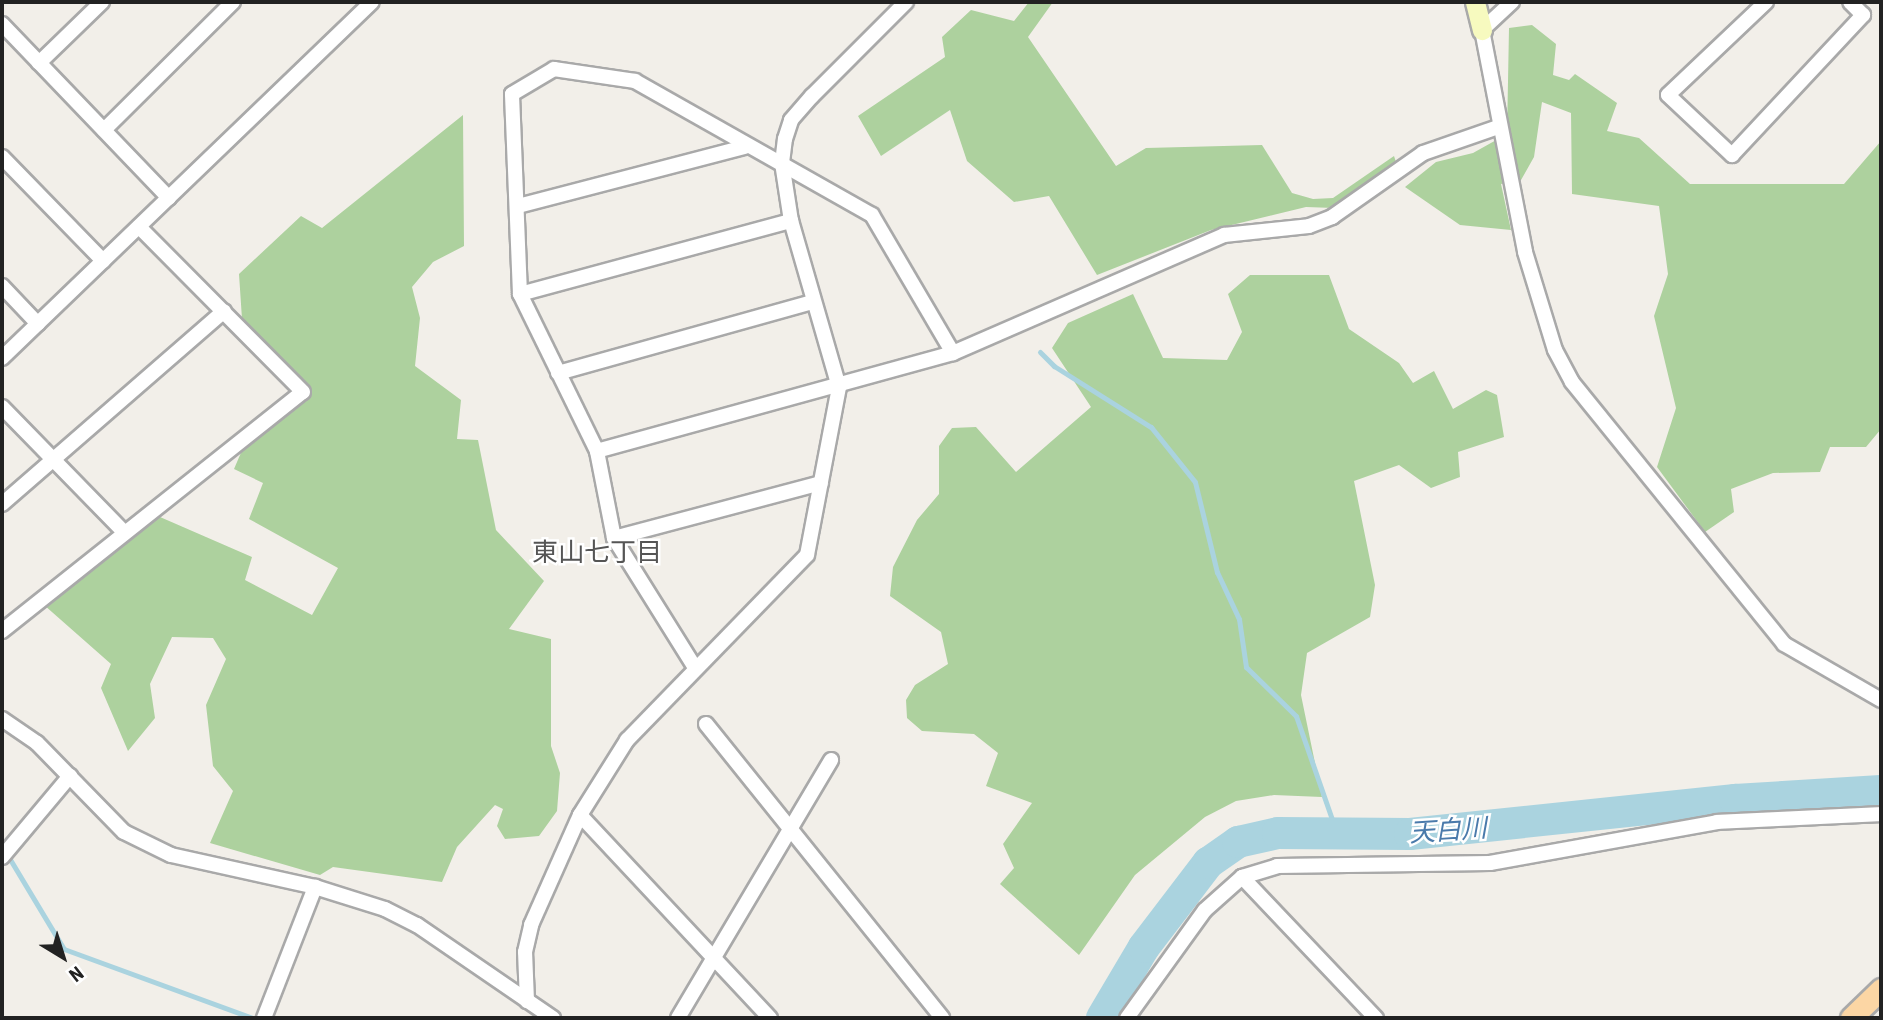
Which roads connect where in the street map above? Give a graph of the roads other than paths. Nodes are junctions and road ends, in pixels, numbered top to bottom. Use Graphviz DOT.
graph roads {
  1 [pos="102,2"];
  2 [pos="233,2"];
  3 [pos="372,2"];
  4 [pos="906,2"];
  5 [pos="1475,2"];
  6 [pos="1511,2"];
  7 [pos="1766,2"];
  8 [pos="1850,2"];
  9 [pos="2,24"];
  10 [pos="1482,30"];
  11 [pos="39,63"];
  12 [pos="1498,127"];
  13 [pos="104,130"];
  14 [pos="744,147"];
  15 [pos="2,157"];
  16 [pos="782,163"];
  17 [pos="169,198"];
  18 [pos="518,206"];
  19 [pos="791,221"];
  20 [pos="139,227"];
  21 [pos="103,261"];
  22 [pos="2,286"];
  23 [pos="520,294"];
  24 [pos="813,302"];
  25 [pos="224,311"];
  26 [pos="38,324"];
  27 [pos="953,353"];
  28 [pos="2,358"];
  29 [pos="558,373"];
  30 [pos="839,387"];
  31 [pos="2,407"];
  32 [pos="597,451"];
  33 [pos="52,460"];
  34 [pos="821,482"];
  35 [pos="2,504"];
  36 [pos="123,531"];
  37 [pos="614,538"];
  38 [pos="2,631"];
  39 [pos="694,666"];
  40 [pos="1881,699"];
  41 [pos="2,719"];
  42 [pos="706,724"];
  43 [pos="831,760"];
  44 [pos="71,776"];
  45 [pos="1881,814"];
  46 [pos="580,815"];
  47 [pos="791,826"];
  48 [pos="2,856"];
  49 [pos="1242,877"];
  50 [pos="315,887"];
  51 [pos="713,958"];
  52 [pos="1881,989"];
  53 [pos="527,1001"];
  54 [pos="547,1016"];
  55 [pos="264,1018"];
  56 [pos="678,1018"];
  57 [pos="770,1018"];
  58 [pos="942,1018"];
  59 [pos="1127,1018"];
  60 [pos="1376,1018"];
  61 [pos="1851,1018"];
  1 -- 11 [label="street"];
  2 -- 13 [label="street"];
  3 -- 17 [label="street"];
  4 -- 16 [label="street"];
  5 -- 10 [label="street"];
  6 -- 10 [label="street"];
  7 -- 8 [label="street"];
  9 -- 11 [label="street"];
  10 -- 12 [label="street"];
  11 -- 13 [label="street"];
  12 -- 27 [label="street"];
  12 -- 40 [label="street"];
  13 -- 17 [label="street"];
  14 -- 16 [label="street"];
  14 -- 18 [label="street"];
  14 -- 18 [label="street"];
  15 -- 21 [label="street"];
  16 -- 19 [label="street"];
  16 -- 27 [label="street"];
  17 -- 20 [label="street"];
  18 -- 23 [label="street"];
  19 -- 23 [label="street"];
  19 -- 24 [label="street"];
  20 -- 21 [label="street"];
  20 -- 25 [label="street"];
  21 -- 26 [label="street"];
  22 -- 26 [label="street"];
  23 -- 29 [label="street"];
  24 -- 29 [label="street"];
  24 -- 30 [label="street"];
  25 -- 33 [label="street"];
  25 -- 36 [label="street"];
  26 -- 28 [label="street"];
  27 -- 30 [label="street"];
  29 -- 32 [label="street"];
  30 -- 32 [label="street"];
  30 -- 34 [label="street"];
  31 -- 33 [label="street"];
  32 -- 37 [label="street"];
  33 -- 35 [label="street"];
  33 -- 36 [label="street"];
  34 -- 37 [label="street"];
  34 -- 39 [label="street"];
  36 -- 38 [label="street"];
  37 -- 39 [label="street"];
  39 -- 46 [label="street"];
  41 -- 44 [label="street"];
  42 -- 47 [label="street"];
  43 -- 47 [label="street"];
  44 -- 48 [label="street"];
  44 -- 50 [label="street"];
  45 -- 49 [label="street"];
  46 -- 51 [label="street"];
  46 -- 53 [label="street"];
  47 -- 51 [label="street"];
  47 -- 58 [label="street"];
  49 -- 59 [label="street"];
  49 -- 60 [label="street"];
  50 -- 53 [label="street"];
  50 -- 55 [label="street"];
  51 -- 56 [label="street"];
  51 -- 57 [label="street"];
  52 -- 61 [label="main road"];
  53 -- 54 [label="street"];
}
